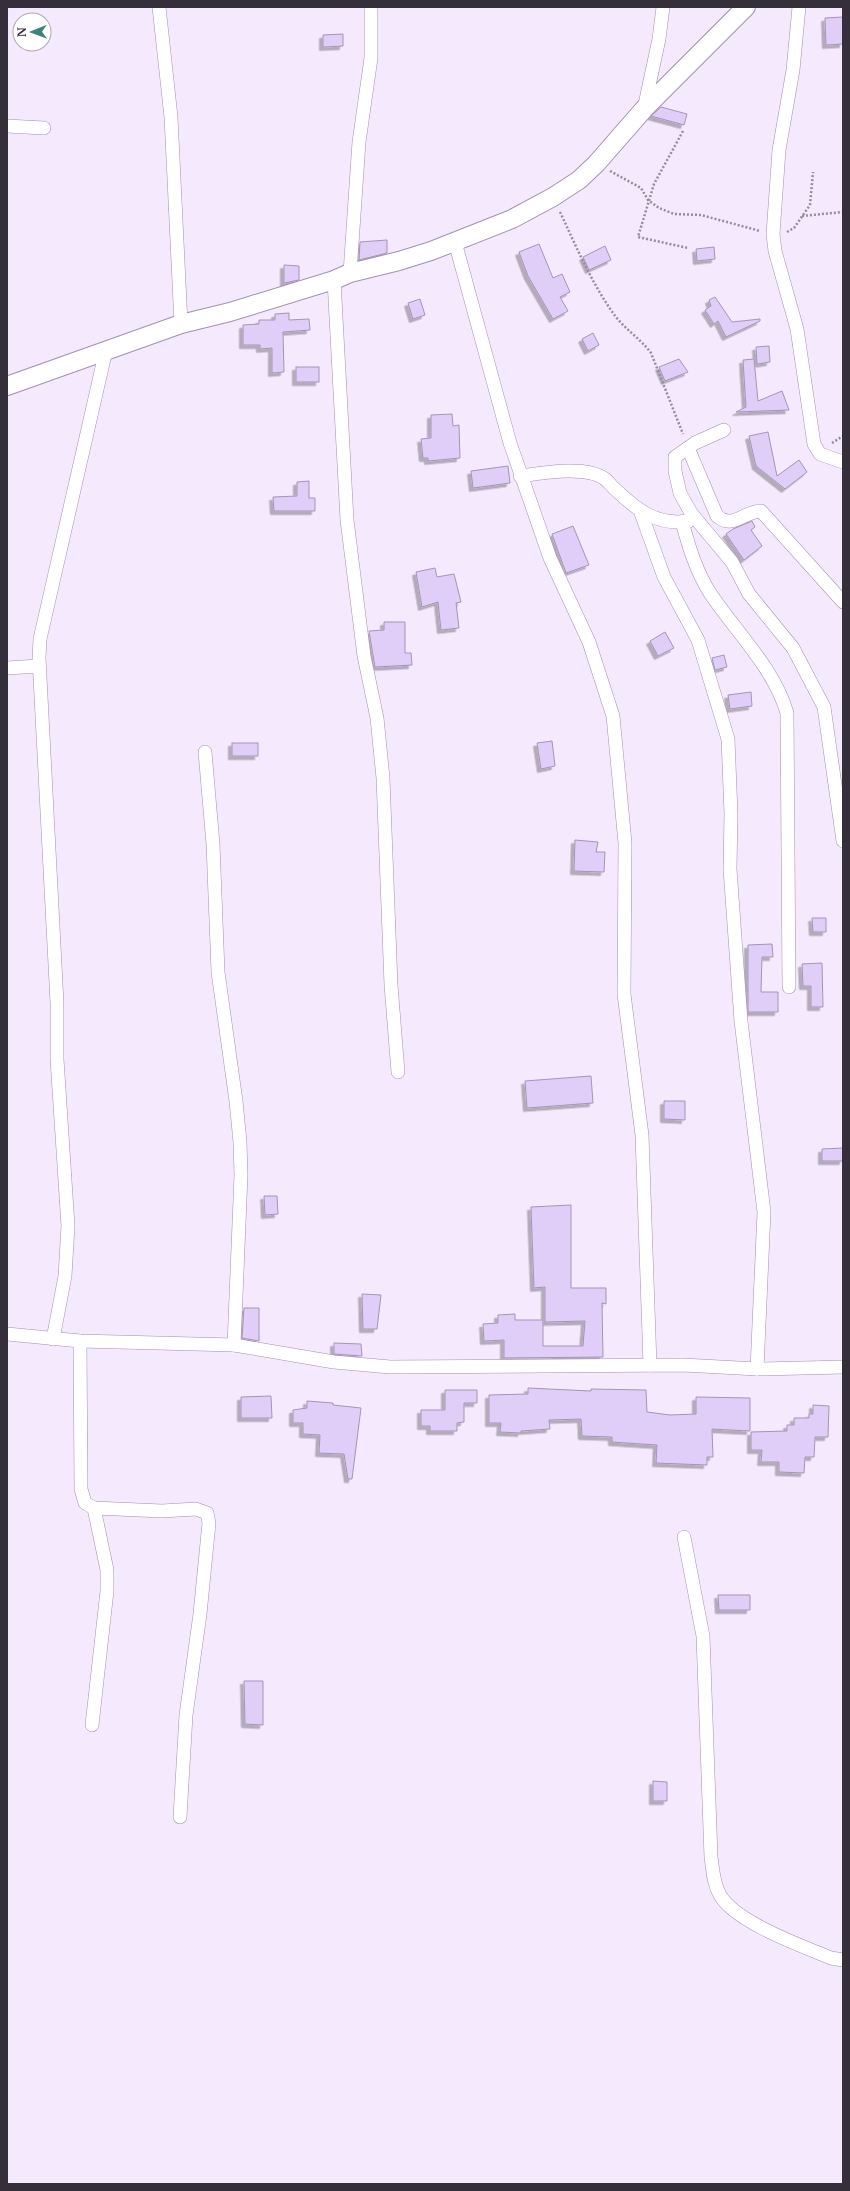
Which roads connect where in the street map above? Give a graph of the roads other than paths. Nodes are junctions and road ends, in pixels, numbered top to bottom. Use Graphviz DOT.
graph roads {
  1 [pos="159,7"];
  2 [pos="371,7"];
  3 [pos="663,7"];
  4 [pos="746,7"];
  5 [pos="799,7"];
  6 [pos="644,109"];
  7 [pos="7,126"];
  8 [pos="44,128"];
  9 [pos="455,242"];
  10 [pos="342,276"];
  11 [pos="181,324"];
  12 [pos="106,350"];
  13 [pos="7,386"];
  14 [pos="724,430"];
  15 [pos="688,448"];
  16 [pos="843,462"];
  17 [pos="520,476"];
  18 [pos="641,513"];
  19 [pos="696,520"];
  20 [pos="682,522"];
  21 [pos="843,602"];
  22 [pos="39,666"];
  23 [pos="7,668"];
  24 [pos="205,752"];
  25 [pos="843,842"];
  26 [pos="789,988"];
  27 [pos="398,1072"];
  28 [pos="7,1334"];
  29 [pos="53,1339"];
  30 [pos="80,1341"];
  31 [pos="234,1345"];
  32 [pos="650,1365"];
  33 [pos="843,1367"];
  34 [pos="757,1369"];
  35 [pos="94,1508"];
  36 [pos="684,1537"];
  37 [pos="92,1725"];
  38 [pos="180,1817"];
  39 [pos="843,1960"];
  1 -- 11 [label="street"];
  2 -- 10 [label="street"];
  3 -- 6 [label="street"];
  4 -- 6 [label="street"];
  5 -- 16 [label="street"];
  6 -- 9 [label="street"];
  7 -- 8 [label="street"];
  9 -- 10 [label="street"];
  9 -- 17 [label="street"];
  10 -- 11 [label="street"];
  10 -- 27 [label="street"];
  11 -- 12 [label="street"];
  12 -- 13 [label="street"];
  12 -- 22 [label="street"];
  14 -- 15 [label="street"];
  15 -- 19 [label="street"];
  15 -- 21 [label="street"];
  17 -- 18 [label="street"];
  17 -- 32 [label="street"];
  18 -- 20 [label="street"];
  18 -- 34 [label="street"];
  19 -- 20 [label="street"];
  19 -- 25 [label="street"];
  20 -- 26 [label="street"];
  22 -- 23 [label="street"];
  22 -- 29 [label="street"];
  24 -- 31 [label="street"];
  28 -- 29 [label="street"];
  29 -- 30 [label="street"];
  30 -- 31 [label="street"];
  30 -- 35 [label="street"];
  31 -- 32 [label="street"];
  32 -- 34 [label="street"];
  33 -- 34 [label="street"];
  35 -- 37 [label="street"];
  35 -- 38 [label="street"];
  36 -- 39 [label="street"];
}
